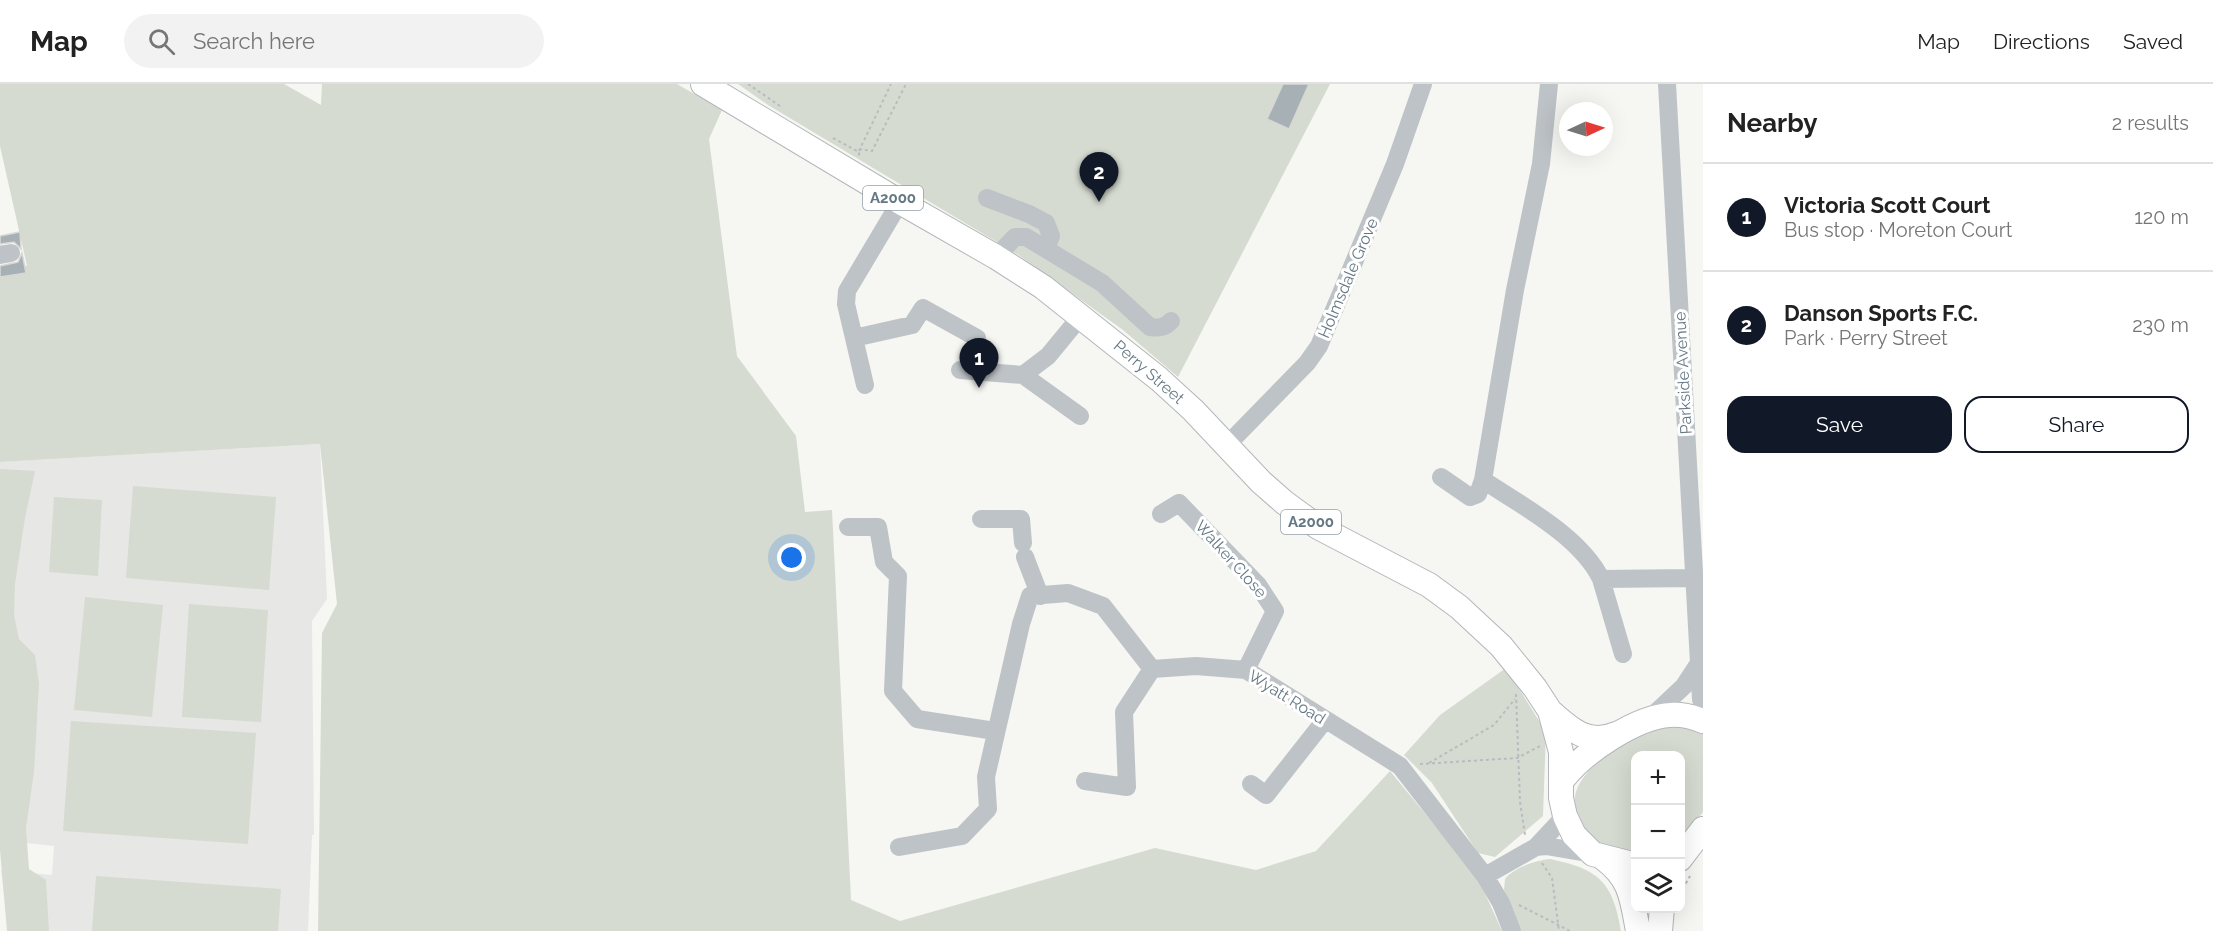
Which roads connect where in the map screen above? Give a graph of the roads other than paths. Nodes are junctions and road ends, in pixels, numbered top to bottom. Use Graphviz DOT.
graph roads {
  1 [pos="703,84"];
  2 [pos="1423,84"];
  3 [pos="1549,84"];
  4 [pos="1667,84"];
  5 [pos="987,198"];
  6 [pos="900,202"];
  7 [pos="1046,249"];
  8 [pos="996,257"];
  9 [pos="1081,316"];
  10 [pos="1171,321"];
  11 [pos="854,338"];
  12 [pos="977,338"];
  13 [pos="960,370"];
  14 [pos="1023,375"];
  15 [pos="865,385"];
  16 [pos="1080,416"];
  17 [pos="1227,445"];
  18 [pos="1440,477"];
  19 [pos="1483,480"];
  20 [pos="1161,514"];
  21 [pos="981,519"];
  22 [pos="848,527"];
  23 [pos="1601,579"];
  24 [pos="1697,588"];
  25 [pos="1040,596"];
  26 [pos="1623,654"];
  27 [pos="1699,663"];
  28 [pos="1152,669"];
  29 [pos="1246,670"];
  30 [pos="1703,710"];
  31 [pos="1550,711"];
  32 [pos="1650,718"];
  33 [pos="1325,720"];
  34 [pos="1703,720"];
  35 [pos="995,731"];
  36 [pos="1624,731"];
  37 [pos="1563,779"];
  38 [pos="1085,781"];
  39 [pos="1251,784"];
  40 [pos="1565,816"];
  41 [pos="1703,828"];
  42 [pos="898,848"];
  43 [pos="1533,848"];
  44 [pos="1598,856"];
  45 [pos="1685,859"];
  46 [pos="1631,864"];
  47 [pos="1485,876"];
  48 [pos="1662,913"];
  49 [pos="1512,931"];
  50 [pos="1638,931"];
  51 [pos="1660,931"];
  1 -- 6 [label="main road, Perry Street / A2000"];
  2 -- 17 [label="street, Holmsdale Grove"];
  3 -- 19 [label="street"];
  4 -- 24 [label="street, Parkside Avenue"];
  5 -- 7 [label="street"];
  6 -- 8 [label="main road, Perry Street / A2000"];
  6 -- 11 [label="street"];
  7 -- 8 [label="street"];
  7 -- 10 [label="street"];
  8 -- 9 [label="main road, Perry Street / A2000"];
  9 -- 14 [label="street"];
  9 -- 17 [label="main road, Perry Street / A2000"];
  11 -- 12 [label="street"];
  11 -- 15 [label="street"];
  13 -- 14 [label="street"];
  14 -- 16 [label="street"];
  17 -- 31 [label="main road, Perry Street / A2000"];
  18 -- 19 [label="street"];
  19 -- 23 [label="street"];
  20 -- 29 [label="street, Walker Close"];
  21 -- 25 [label="street"];
  22 -- 35 [label="street"];
  23 -- 24 [label="street"];
  23 -- 26 [label="street"];
  24 -- 27 [label="street, Parkside Avenue"];
  25 -- 28 [label="street"];
  25 -- 35 [label="street"];
  27 -- 30 [label="street, Parkside Avenue"];
  27 -- 32 [label="street"];
  28 -- 29 [label="street, Wyatt Road"];
  28 -- 38 [label="street"];
  29 -- 33 [label="street, Wyatt Road"];
  31 -- 36 [label="main road, Perry Street / A2000"];
  31 -- 37 [label="main road, Perry Street / A2000"];
  32 -- 34 [label="main road"];
  32 -- 36 [label="main road"];
  33 -- 39 [label="street"];
  33 -- 47 [label="street, Wyatt Road"];
  35 -- 42 [label="street"];
  36 -- 37 [label="main road"];
  37 -- 40 [label="main road, Perry Street"];
  40 -- 43 [label="street"];
  40 -- 44 [label="main road"];
  41 -- 45 [label="main road"];
  43 -- 44 [label="street"];
  43 -- 47 [label="street"];
  44 -- 46 [label="main road"];
  44 -- 50 [label="main road"];
  47 -- 49 [label="street, Wyatt Road"];
  48 -- 51 [label="main road"];
}
